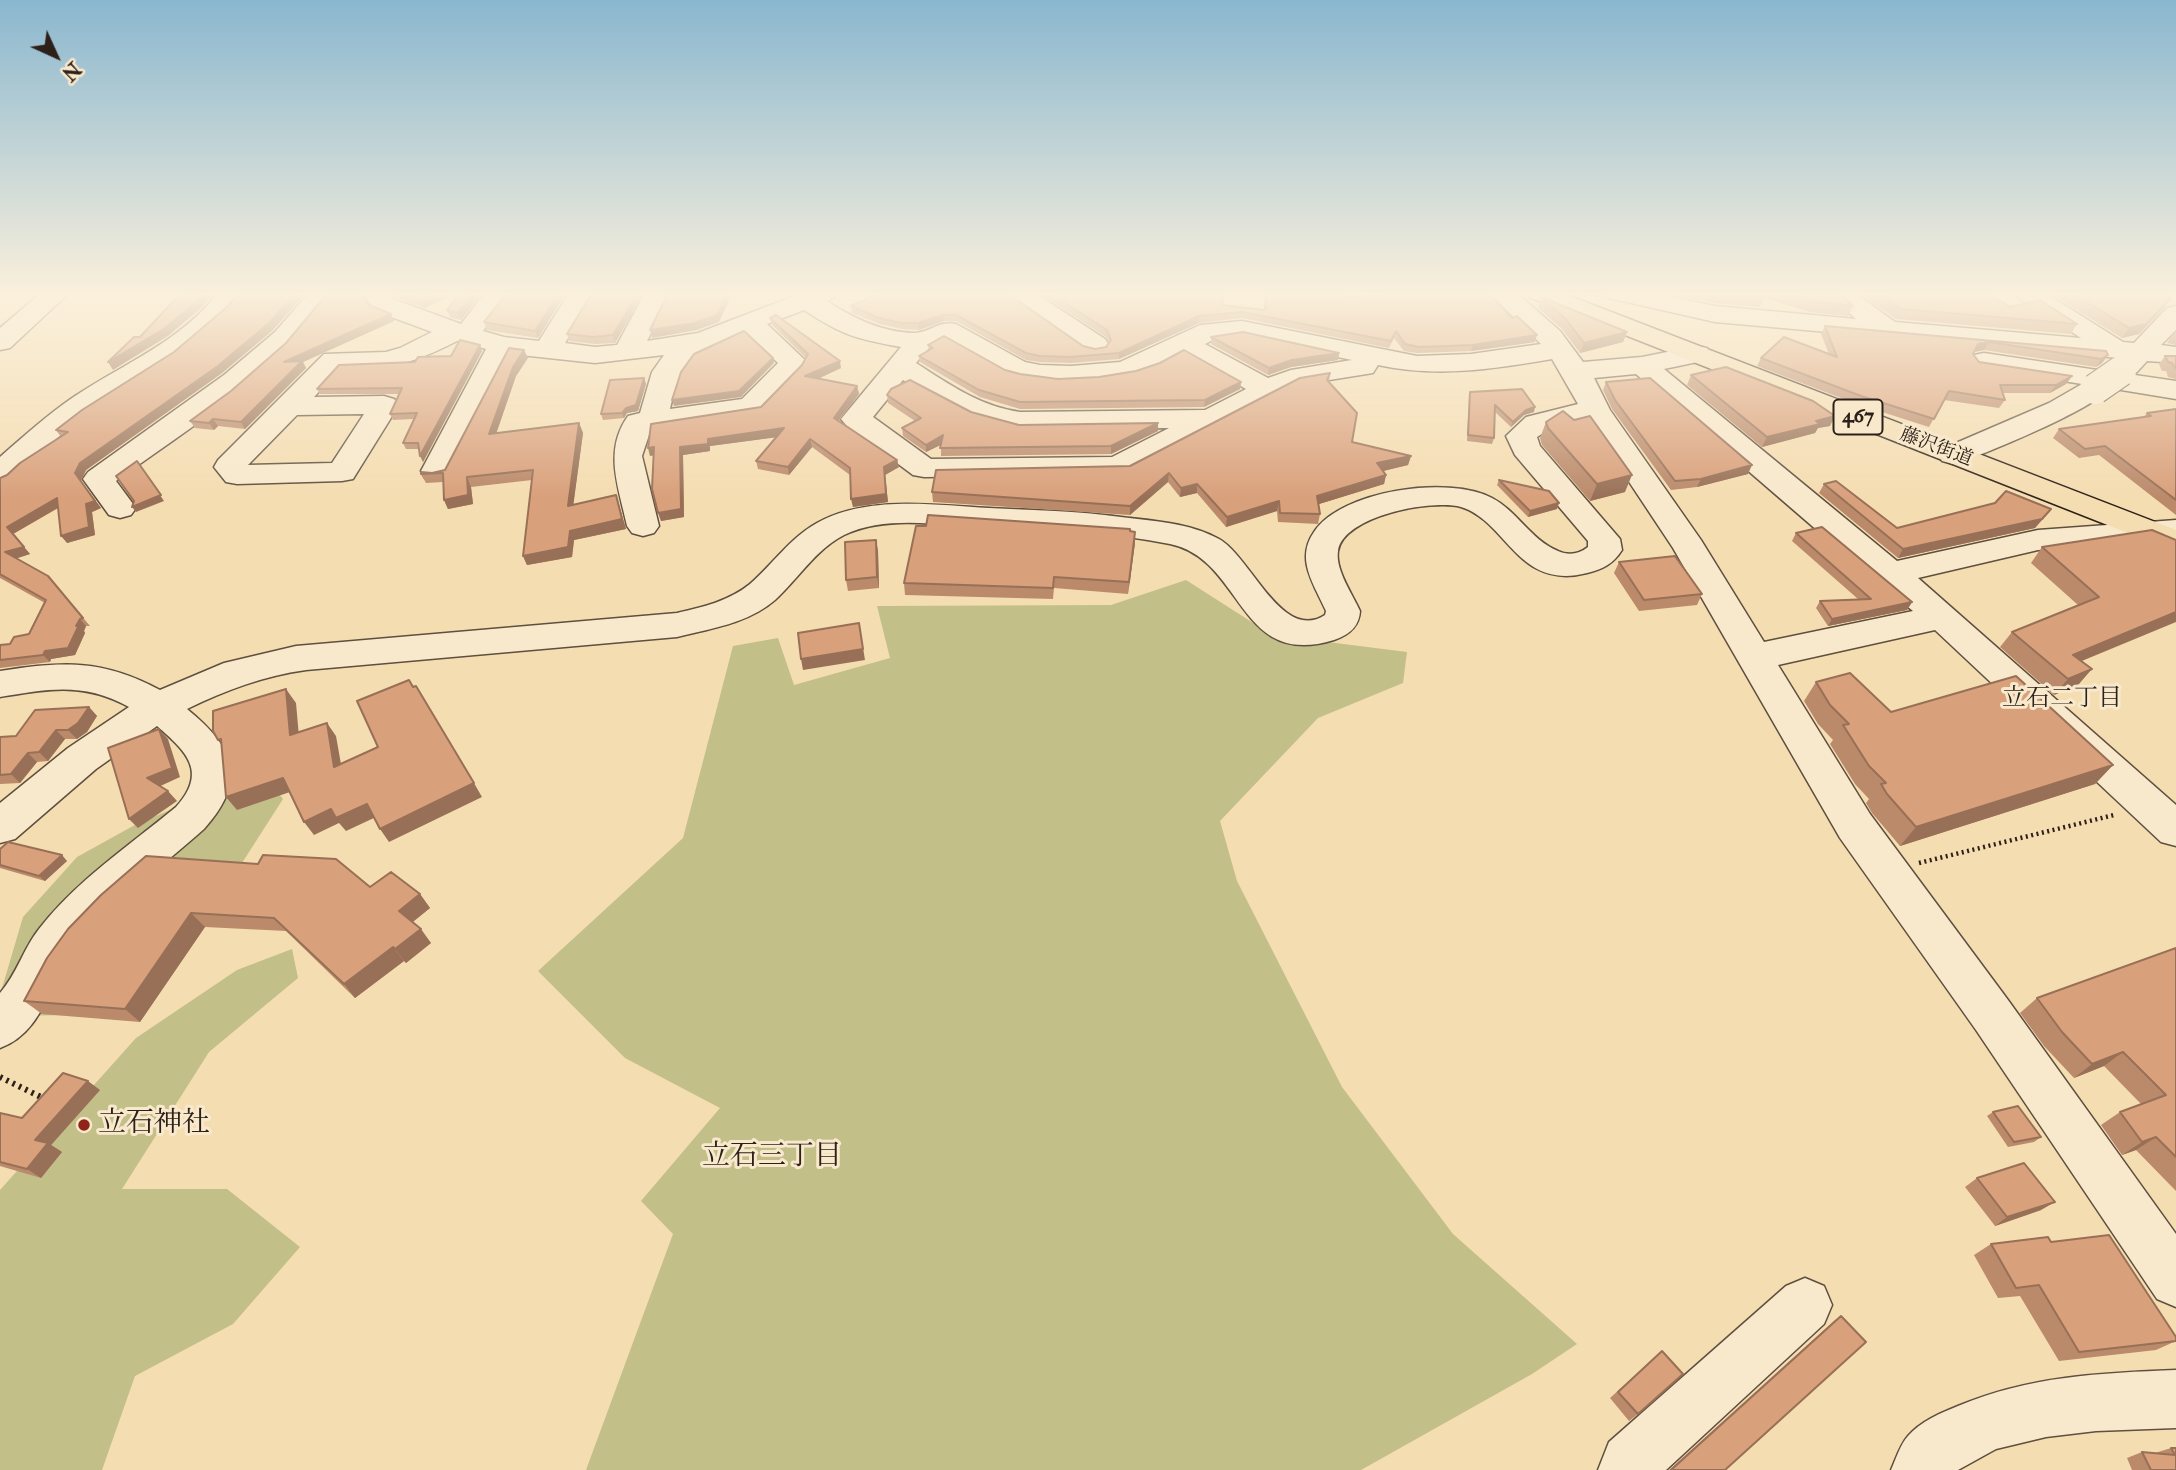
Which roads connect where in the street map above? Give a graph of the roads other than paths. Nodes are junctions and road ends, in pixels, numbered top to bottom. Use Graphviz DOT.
graph roads {
  1 [pos="152,362"];
  2 [pos="257,362"];
  3 [pos="332,362"];
  4 [pos="493,362"];
  5 [pos="670,362"];
  6 [pos="793,362"];
  7 [pos="903,362"];
  8 [pos="1004,362"];
  9 [pos="1147,362"];
  10 [pos="1217,362"];
  11 [pos="1365,362"];
  12 [pos="1402,362"];
  13 [pos="1502,362"];
  14 [pos="1569,362"];
  15 [pos="1592,362"];
  16 [pos="1659,362"];
  17 [pos="1716,362"];
  18 [pos="2080,362"];
  19 [pos="2112,362"];
  20 [pos="2126,362"];
  21 [pos="2131,362"];
  22 [pos="2142,362"];
  23 [pos="2129,364"];
  24 [pos="900,365"];
  25 [pos="1642,365"];
  26 [pos="1268,390"];
  27 [pos="2176,390"];
  28 [pos="289,406"];
  29 [pos="1596,410"];
  30 [pos="2176,410"];
  31 [pos="1215,418"];
  32 [pos="653,419"];
  33 [pos="1953,455"];
  34 [pos="924,468"];
  35 [pos="436,471"];
  36 [pos="0,473"];
  37 [pos="120,508"];
  38 [pos="909,514"];
  39 [pos="643,526"];
  40 [pos="2168,535"];
  41 [pos="1889,574"];
  42 [pos="1942,617"];
  43 [pos="1754,657"];
  44 [pos="0,684"];
  45 [pos="159,707"];
  46 [pos="2167,811"];
  47 [pos="0,827"];
  48 [pos="1,1024"];
  49 [pos="2167,1252"];
  50 [pos="1805,1306"];
  51 [pos="2176,1399"];
  52 [pos="1628,1470"];
  53 [pos="1921,1470"];
  1 -- 36 [label="street"];
  2 -- 37 [label="street"];
  3 -- 28 [label="street"];
  4 -- 35 [label="street"];
  5 -- 32 [label="street"];
  6 -- 32 [label="street"];
  7 -- 24 [label="street"];
  8 -- 9 [label="street"];
  10 -- 26 [label="street"];
  11 -- 26 [label="street"];
  12 -- 13 [label="street"];
  14 -- 29 [label="street"];
  15 -- 25 [label="street"];
  16 -- 25 [label="street"];
  17 -- 33 [label="highway, 藤沢街道 / 467"];
  18 -- 23 [label="street"];
  19 -- 23 [label="street"];
  20 -- 23 [label="street"];
  21 -- 23 [label="street"];
  22 -- 23 [label="street"];
  23 -- 27 [label="street"];
  23 -- 30 [label="street"];
  23 -- 33 [label="street, bridge"];
  24 -- 31 [label="street"];
  24 -- 34 [label="street"];
  25 -- 41 [label="street"];
  26 -- 31 [label="street"];
  28 -- 28 [label="street"];
  29 -- 38 [label="street"];
  29 -- 43 [label="street"];
  31 -- 34 [label="street"];
  32 -- 39 [label="street"];
  33 -- 40 [label="highway, 藤沢街道 / 467"];
  34 -- 38 [label="street"];
  38 -- 45 [label="street"];
  40 -- 41 [label="street"];
  41 -- 42 [label="street"];
  42 -- 43 [label="street"];
  42 -- 46 [label="street"];
  43 -- 49 [label="street"];
  44 -- 45 [label="street"];
  45 -- 47 [label="street"];
  45 -- 48 [label="street"];
  50 -- 52 [label="street"];
  51 -- 53 [label="street"];
}
